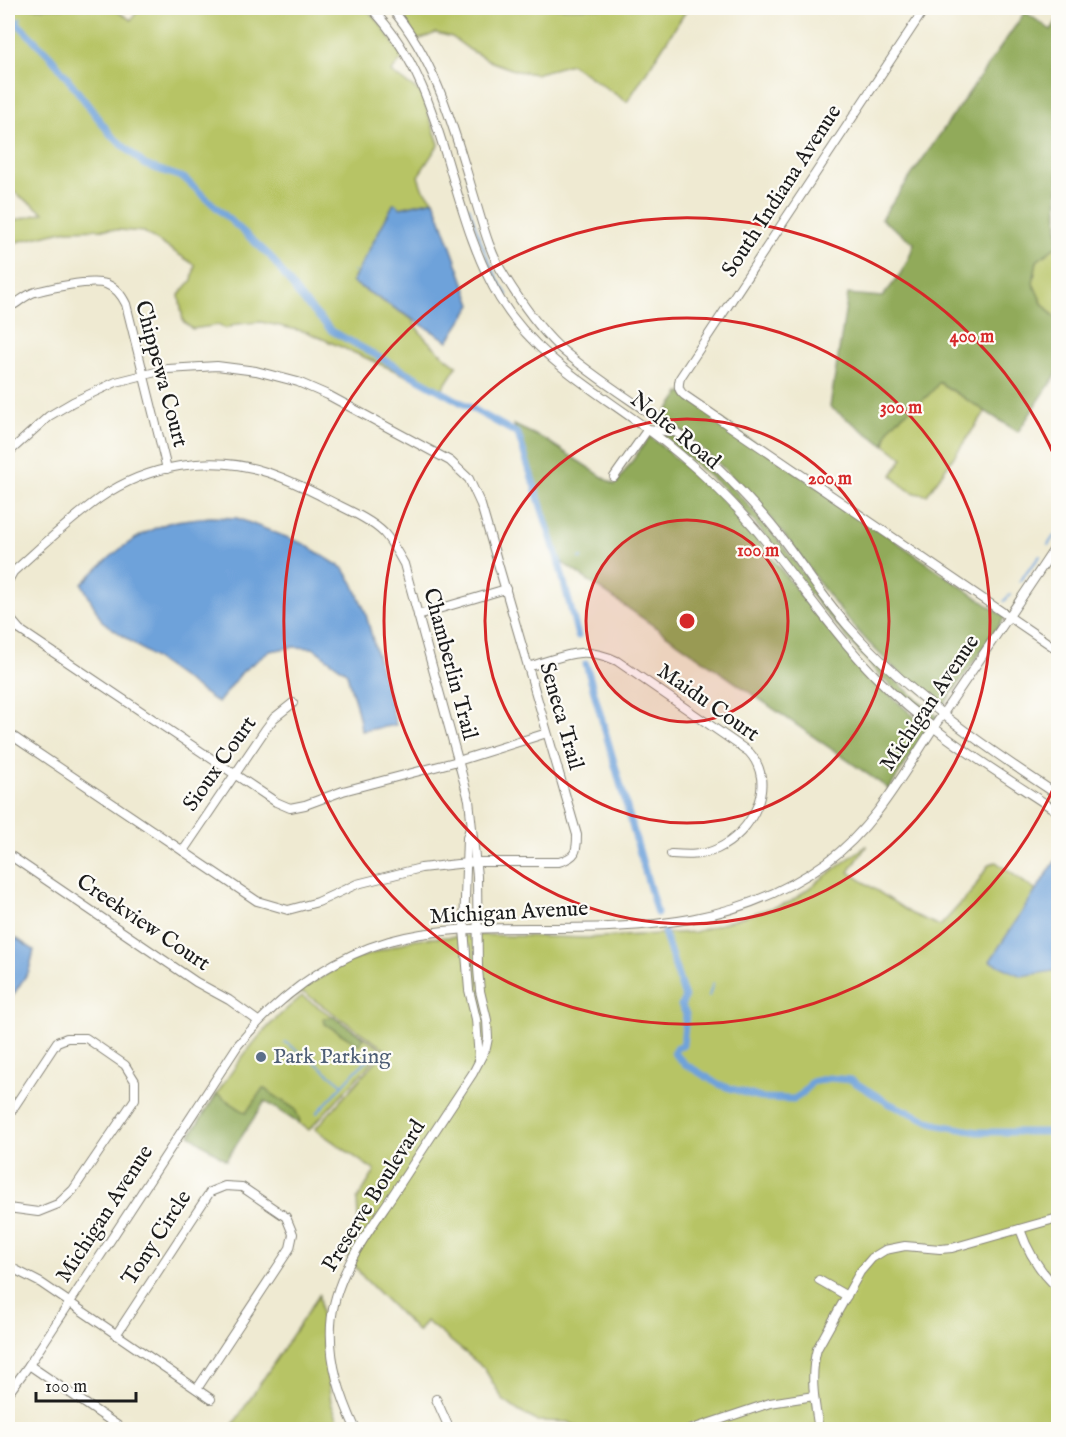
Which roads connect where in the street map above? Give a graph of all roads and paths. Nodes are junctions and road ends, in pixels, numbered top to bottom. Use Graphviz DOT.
graph roads {
  1 [pos="371,8"];
  2 [pos="391,8"];
  3 [pos="925,8"];
  4 [pos="15,304"];
  5 [pos="144,375"];
  6 [pos="648,429"];
  7 [pos="679,434"];
  8 [pos="8,453"];
  9 [pos="167,469"];
  10 [pos="614,477"];
  11 [pos="1059,543"];
  12 [pos="8,580"];
  13 [pos="506,589"];
  14 [pos="418,615"];
  15 [pos="8,616"];
  16 [pos="1010,616"];
  17 [pos="1059,650"];
  18 [pos="528,667"];
  19 [pos="293,704"];
  20 [pos="942,715"];
  21 [pos="933,729"];
  22 [pos="8,733"];
  23 [pos="547,733"];
  24 [pos="459,761"];
  25 [pos="234,774"];
  26 [pos="1059,795"];
  27 [pos="1059,812"];
  28 [pos="471,824"];
  29 [pos="183,851"];
  30 [pos="8,854"];
  31 [pos="671,854"];
  32 [pos="476,862"];
  33 [pos="466,863"];
  34 [pos="478,928"];
  35 [pos="464,929"];
  36 [pos="258,1021"];
  37 [pos="479,1059"];
  38 [pos="8,1116"];
  39 [pos="8,1208"];
  40 [pos="1059,1218"];
  41 [pos="1020,1229"];
  42 [pos="8,1266"];
  43 [pos="819,1280"];
  44 [pos="1059,1288"];
  45 [pos="847,1296"];
  46 [pos="69,1302"];
  47 [pos="116,1335"];
  48 [pos="29,1365"];
  49 [pos="197,1389"];
  50 [pos="8,1394"];
  51 [pos="814,1396"];
  52 [pos="211,1399"];
  53 [pos="436,1399"];
  54 [pos="124,1430"];
  55 [pos="356,1430"];
  56 [pos="450,1430"];
  57 [pos="689,1430"];
  58 [pos="821,1430"];
  1 -- 6 [label="street, Nolte Road"];
  2 -- 7 [label="street, Nolte Road"];
  3 -- 16 [label="street, South Indiana Avenue"];
  4 -- 5 [label="street, Chippewa Court"];
  5 -- 8 [label="street, Seneca Trail"];
  5 -- 9 [label="street, Chippewa Court"];
  5 -- 13 [label="street, Seneca Trail"];
  6 -- 7 [label="street"];
  6 -- 10 [label="street"];
  6 -- 21 [label="street, Nolte Road"];
  7 -- 20 [label="street, Nolte Road"];
  9 -- 12 [label="street, Chamberlin Trail"];
  9 -- 14 [label="street, Chamberlin Trail"];
  11 -- 16 [label="street, Michigan Avenue"];
  13 -- 14 [label="street"];
  13 -- 18 [label="street, Seneca Trail"];
  14 -- 24 [label="street, Chamberlin Trail"];
  15 -- 25 [label="street, Chamberlin Trail"];
  16 -- 17 [label="street"];
  16 -- 20 [label="street, Michigan Avenue"];
  18 -- 23 [label="street, Seneca Trail"];
  18 -- 31 [label="street, Maidu Court"];
  19 -- 25 [label="street, Sioux Court"];
  20 -- 21 [label="street, Michigan Avenue"];
  20 -- 26 [label="street, Nolte Road"];
  21 -- 27 [label="street, Nolte Road"];
  21 -- 34 [label="street, Michigan Avenue"];
  22 -- 29 [label="street, Seneca Trail"];
  23 -- 24 [label="street"];
  23 -- 32 [label="street, Seneca Trail"];
  24 -- 25 [label="street, Chamberlin Trail"];
  24 -- 28 [label="street"];
  25 -- 29 [label="street, Sioux Court"];
  28 -- 32 [label="street, Preserve Boulevard"];
  28 -- 33 [label="street"];
  29 -- 33 [label="street, Seneca Trail"];
  30 -- 36 [label="street, Creekview Court"];
  32 -- 33 [label="street, Seneca Trail"];
  32 -- 34 [label="street, Preserve Boulevard"];
  33 -- 35 [label="street"];
  34 -- 35 [label="street, Michigan Avenue"];
  34 -- 37 [label="street, Preserve Boulevard"];
  35 -- 36 [label="street, Michigan Avenue"];
  35 -- 37 [label="street"];
  36 -- 46 [label="street, Michigan Avenue"];
  37 -- 55 [label="street, Preserve Boulevard"];
  38 -- 39 [label="street"];
  40 -- 41 [label="street"];
  41 -- 44 [label="street"];
  41 -- 45 [label="street"];
  42 -- 46 [label="street"];
  43 -- 45 [label="street"];
  45 -- 51 [label="street"];
  46 -- 47 [label="street"];
  46 -- 48 [label="street, Michigan Avenue"];
  47 -- 49 [label="street"];
  47 -- 49 [label="street, Tony Circle"];
  48 -- 50 [label="street, Michigan Avenue"];
  48 -- 54 [label="street"];
  49 -- 52 [label="street"];
  51 -- 57 [label="street"];
  51 -- 58 [label="street"];
  53 -- 56 [label="street"];
}
